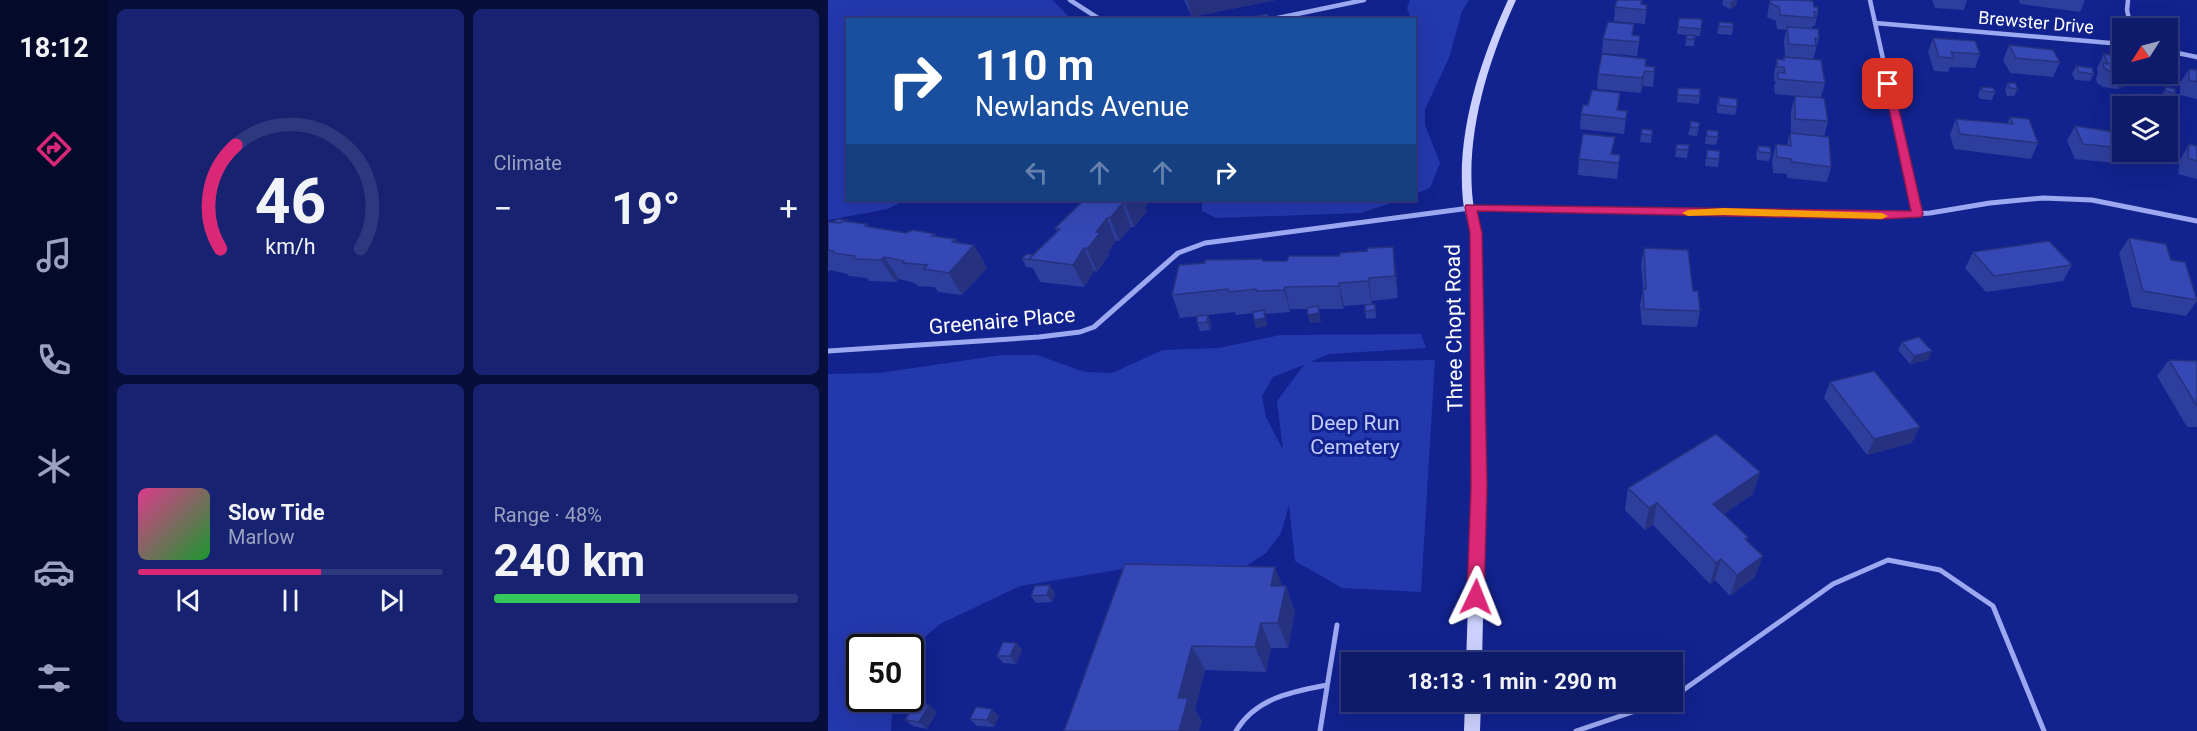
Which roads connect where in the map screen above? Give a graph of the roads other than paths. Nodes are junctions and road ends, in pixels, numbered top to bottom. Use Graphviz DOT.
graph roads {
  1 [pos="1070,0"];
  2 [pos="1364,0"];
  3 [pos="1512,0"];
  4 [pos="1870,0"];
  5 [pos="2128,0"];
  6 [pos="1098,18"];
  7 [pos="1278,18"];
  8 [pos="2129,18"];
  9 [pos="1875,23"];
  10 [pos="2112,43"];
  11 [pos="2178,53"];
  12 [pos="2197,57"];
  13 [pos="1470,207"];
  14 [pos="1917,214"];
  15 [pos="2197,221"];
  16 [pos="828,351"];
  17 [pos="1337,626"];
  18 [pos="1474,652"];
  19 [pos="1327,685"];
  20 [pos="1683,690"];
  21 [pos="1473,712"];
  22 [pos="1632,712"];
  23 [pos="1236,731"];
  24 [pos="1320,731"];
  25 [pos="1472,731"];
  26 [pos="1576,731"];
  27 [pos="2044,731"];
  1 -- 6 [label="street"];
  2 -- 7 [label="street"];
  3 -- 13 [label="main road, Three Chopt Road"];
  4 -- 9 [label="street"];
  5 -- 8 [label="street"];
  9 -- 10 [label="street, Brewster Drive"];
  9 -- 14 [label="street"];
  11 -- 12 [label="street"];
  13 -- 14 [label="street, Greenaire Place"];
  13 -- 16 [label="street, Greenaire Place"];
  13 -- 18 [label="main road, Three Chopt Road"];
  14 -- 15 [label="street, Greenaire Place"];
  17 -- 19 [label="lane"];
  19 -- 23 [label="lane"];
  19 -- 24 [label="lane"];
  20 -- 27 [label="lane"];
  21 -- 25 [label="main road"];
  22 -- 26 [label="lane"];
}
